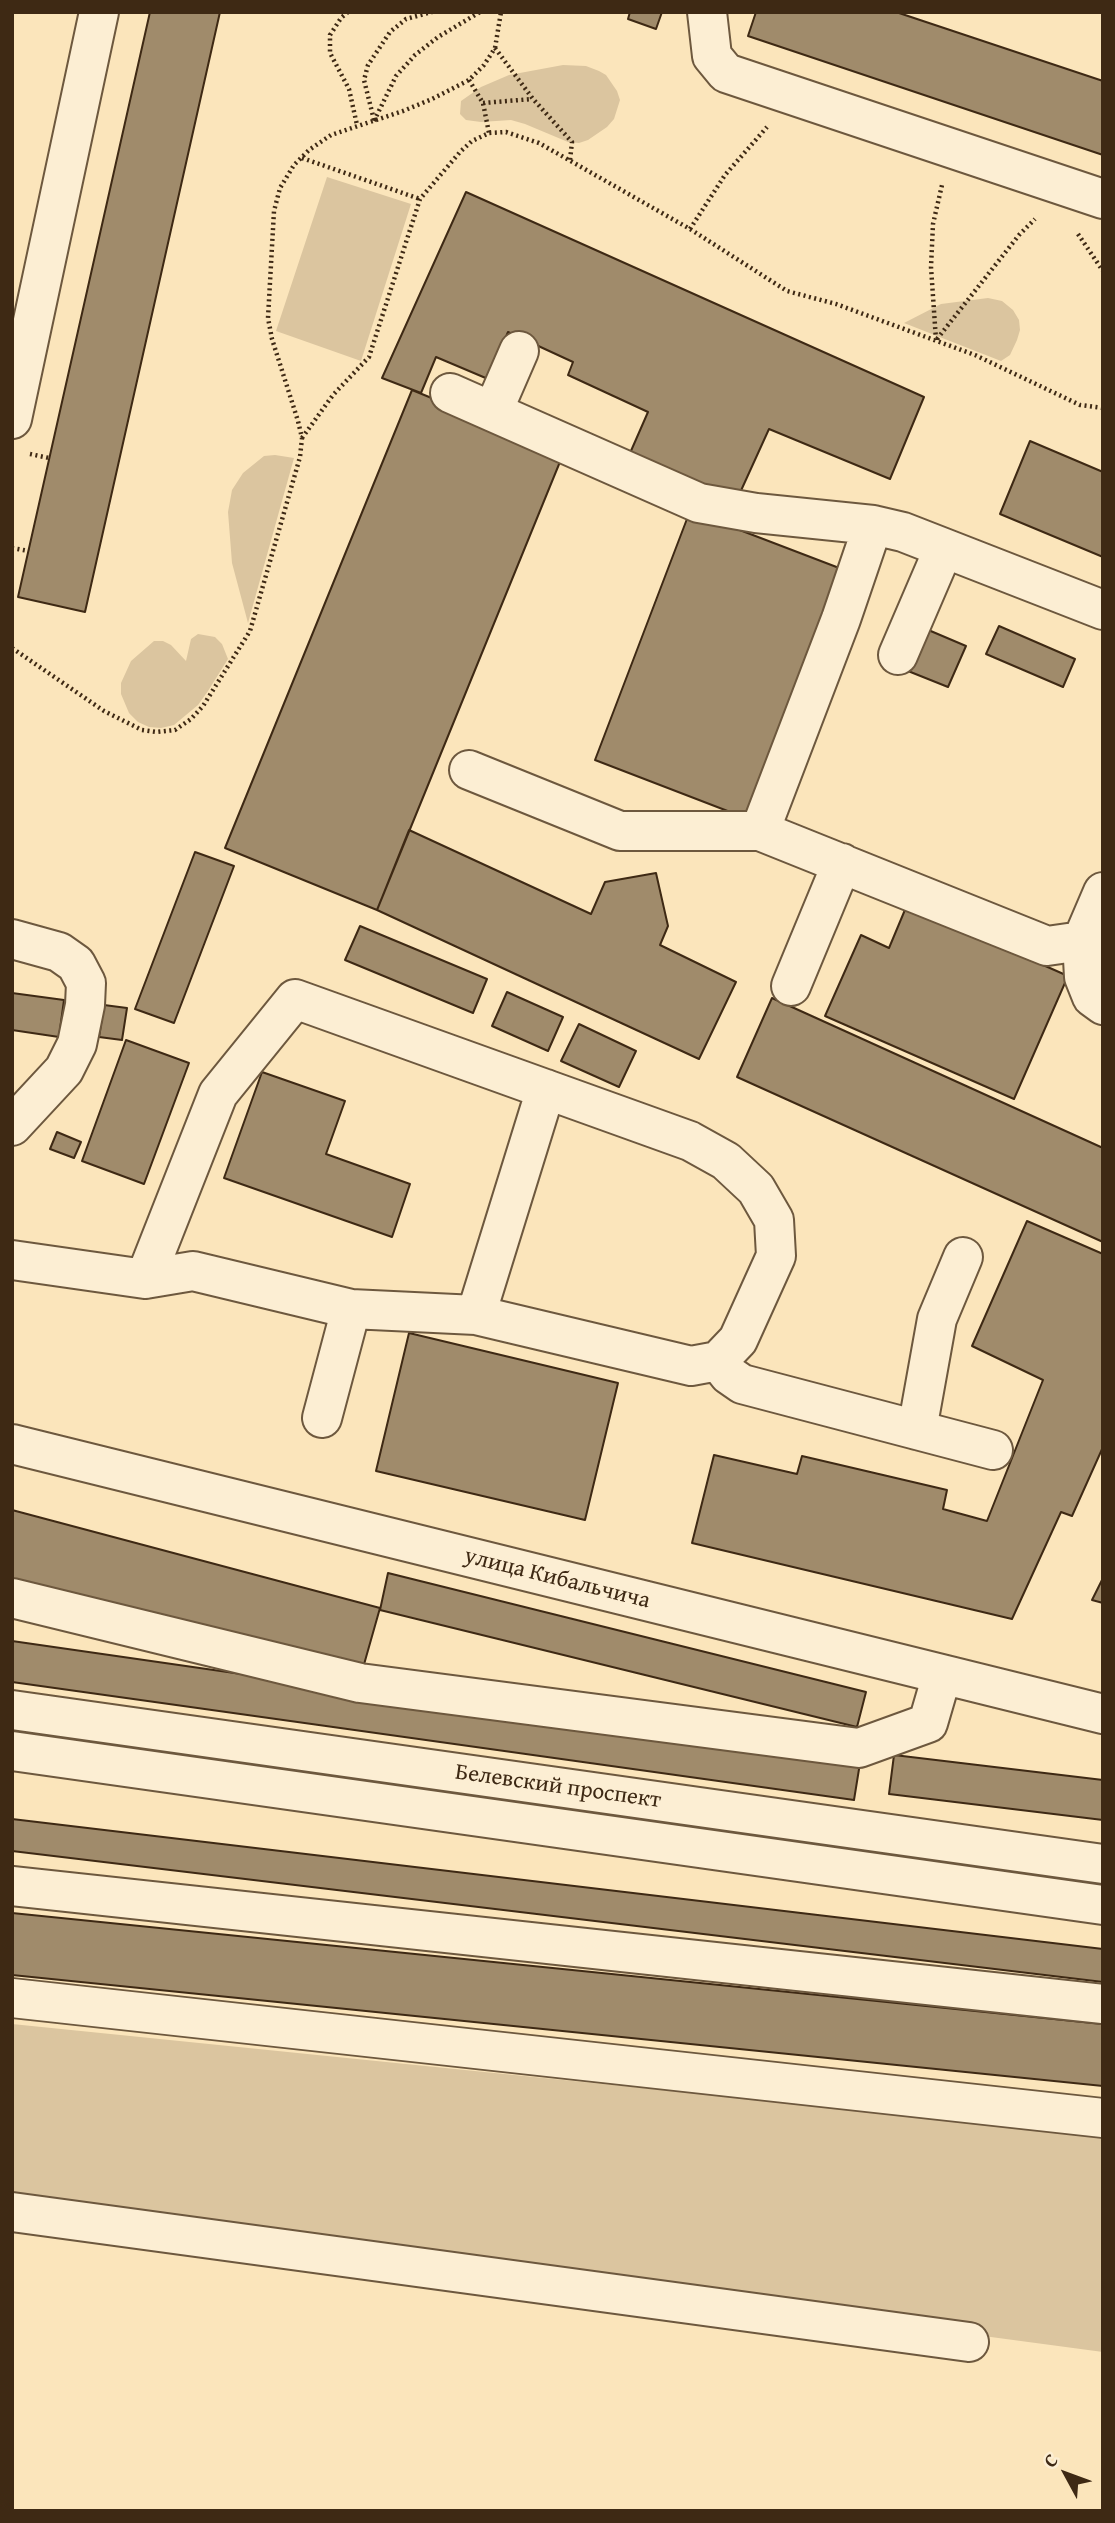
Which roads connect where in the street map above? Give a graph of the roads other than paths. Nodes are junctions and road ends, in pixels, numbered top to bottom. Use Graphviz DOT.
graph roads {
  1 [pos="99,12"];
  2 [pos="707,12"];
  3 [pos="1103,199"];
  4 [pos="20,343"];
  5 [pos="519,351"];
  6 [pos="450,393"];
  7 [pos="493,411"];
  8 [pos="12,419"];
  9 [pos="873,524"];
  10 [pos="944,548"];
  11 [pos="1103,610"];
  12 [pos="898,655"];
  13 [pos="469,770"];
  14 [pos="760,831"];
  15 [pos="842,863"];
  16 [pos="1103,892"];
  17 [pos="12,939"];
  18 [pos="1082,941"];
  19 [pos="791,986"];
  20 [pos="1103,1005"];
  21 [pos="546,1089"];
  22 [pos="12,1126"];
  23 [pos="963,1257"];
  24 [pos="12,1260"];
  25 [pos="145,1279"];
  26 [pos="351,1309"];
  27 [pos="476,1315"];
  28 [pos="718,1361"];
  29 [pos="322,1418"];
  30 [pos="917,1430"];
  31 [pos="12,1444"];
  32 [pos="993,1450"];
  33 [pos="12,1598"];
  34 [pos="942,1675"];
  35 [pos="12,1710"];
  36 [pos="1103,1714"];
  37 [pos="12,1751"];
  38 [pos="1103,1864"];
  39 [pos="12,1886"];
  40 [pos="1103,1905"];
  41 [pos="12,1998"];
  42 [pos="1103,2004"];
  43 [pos="1103,2118"];
  44 [pos="12,2212"];
  45 [pos="969,2342"];
  1 -- 4 [label="street"];
  2 -- 3 [label="street"];
  4 -- 8 [label="street"];
  5 -- 7 [label="street"];
  6 -- 7 [label="street"];
  7 -- 9 [label="street"];
  9 -- 10 [label="street"];
  9 -- 14 [label="street"];
  10 -- 11 [label="street"];
  10 -- 12 [label="street"];
  13 -- 14 [label="street"];
  14 -- 15 [label="street"];
  15 -- 18 [label="street"];
  15 -- 19 [label="street"];
  16 -- 18 [label="street"];
  17 -- 22 [label="street"];
  18 -- 20 [label="street"];
  21 -- 25 [label="street"];
  21 -- 27 [label="street"];
  21 -- 28 [label="street"];
  23 -- 30 [label="street"];
  24 -- 25 [label="street"];
  25 -- 26 [label="street"];
  26 -- 27 [label="street"];
  26 -- 29 [label="street"];
  27 -- 28 [label="street"];
  28 -- 30 [label="street"];
  30 -- 32 [label="street"];
  31 -- 34 [label="street, улица Кибальчича"];
  33 -- 34 [label="street"];
  34 -- 36 [label="street, улица Кибальчича"];
  35 -- 38 [label="street, Белевский проспект"];
  37 -- 40 [label="street, Белевский проспект"];
  39 -- 42 [label="street"];
  41 -- 43 [label="street"];
  44 -- 45 [label="street"];
}
